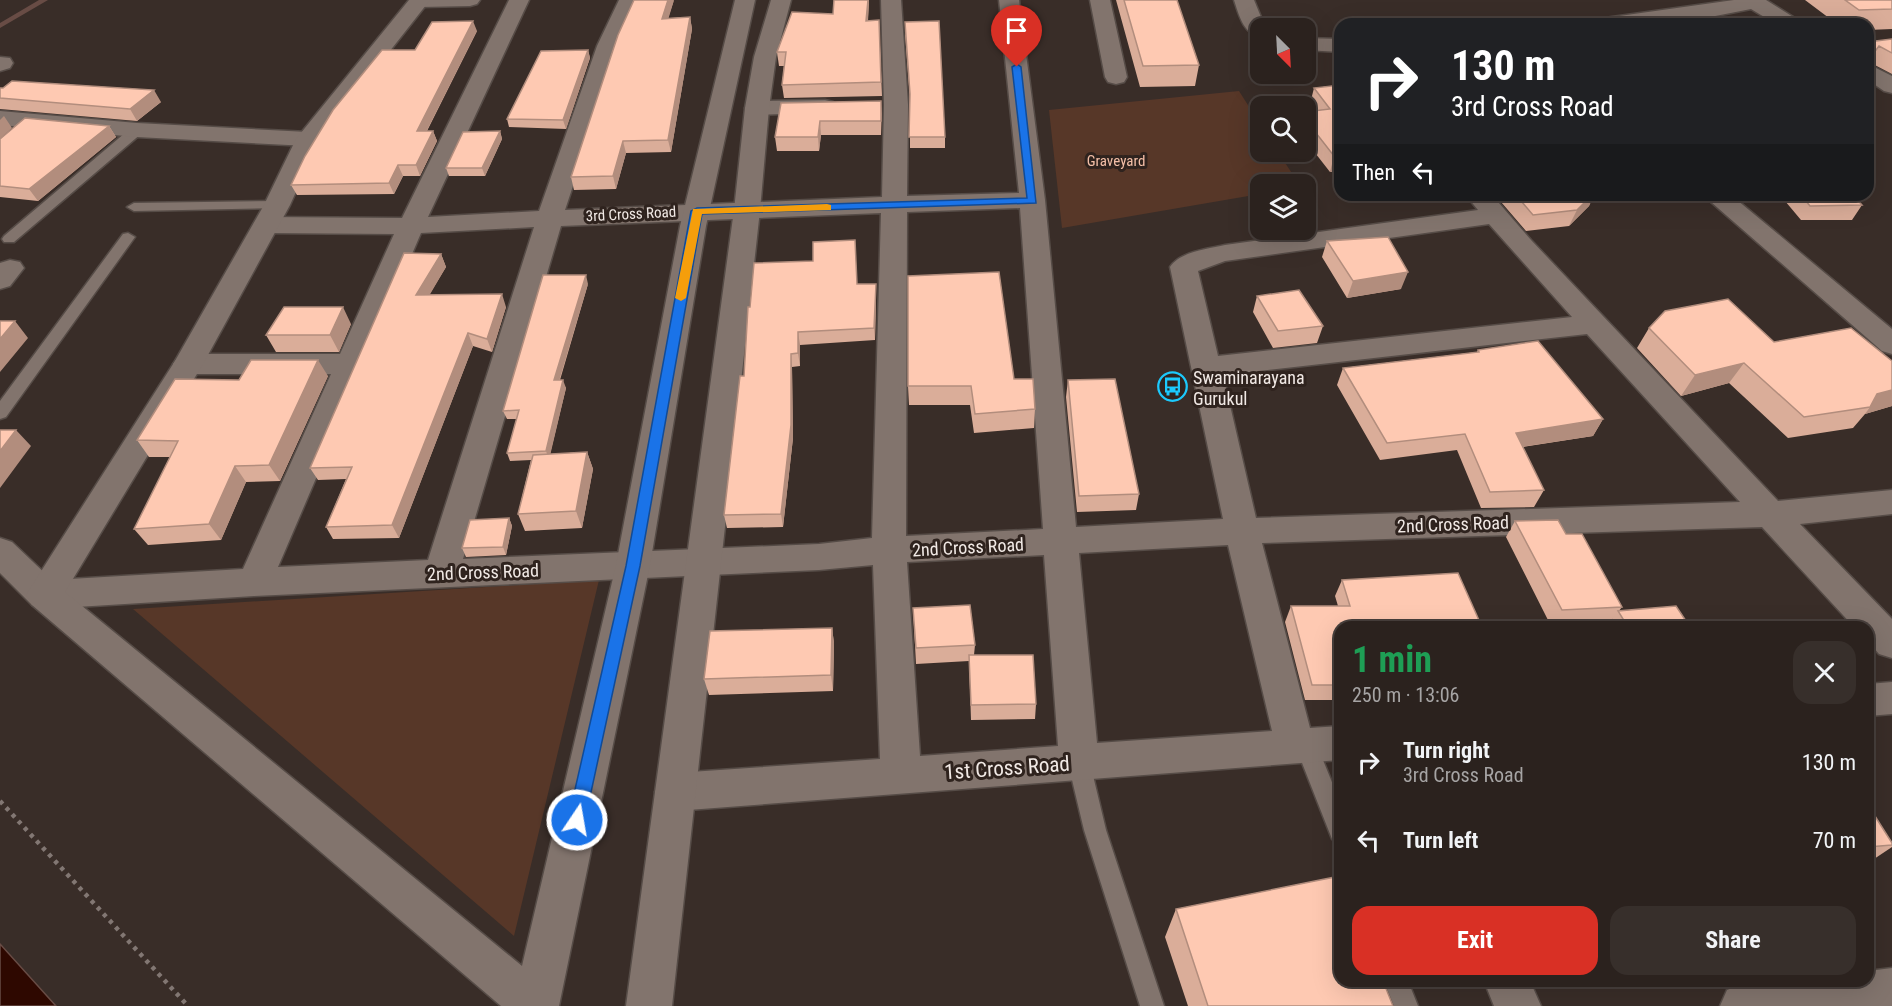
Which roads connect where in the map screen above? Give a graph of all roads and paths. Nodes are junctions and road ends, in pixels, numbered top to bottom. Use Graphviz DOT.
graph roads {
  1 [pos="470,0"];
  2 [pos="519,0"];
  3 [pos="629,0"];
  4 [pos="745,0"];
  5 [pos="781,0"];
  6 [pos="891,0"];
  7 [pos="1009,0"];
  8 [pos="1100,0"];
  9 [pos="1244,0"];
  10 [pos="420,1"];
  11 [pos="1753,1"];
  12 [pos="1251,18"];
  13 [pos="1655,18"];
  14 [pos="1781,18"];
  15 [pos="1316,45"];
  16 [pos="1334,46"];
  17 [pos="1116,77"];
  18 [pos="849,106"];
  19 [pos="757,108"];
  20 [pos="16,125"];
  21 [pos="137,130"];
  22 [pos="308,139"];
  23 [pos="1032,201"];
  24 [pos="1723,201"];
  25 [pos="893,205"];
  26 [pos="1488,205"];
  27 [pos="134,207"];
  28 [pos="747,210"];
  29 [pos="697,211"];
  30 [pos="272,215"];
  31 [pos="550,218"];
  32 [pos="411,226"];
  33 [pos="128,237"];
  34 [pos="9,239"];
  35 [pos="1595,324"];
  36 [pos="1892,344"];
  37 [pos="188,364"];
  38 [pos="350,364"];
  39 [pos="1206,367"];
  40 [pos="0,413"];
  41 [pos="1892,502"];
  42 [pos="1770,514"];
  43 [pos="1242,531"];
  44 [pos="1059,542"];
  45 [pos="889,550"];
  46 [pos="0,551"];
  47 [pos="703,562"];
  48 [pos="633,566"];
  49 [pos="441,574"];
  50 [pos="254,582"];
  51 [pos="44,595"];
  52 [pos="1871,621"];
  53 [pos="1874,624"];
  54 [pos="1892,643"];
  55 [pos="1892,698"];
  56 [pos="1874,700"];
  57 [pos="1314,745"];
  58 [pos="1079,763"];
  59 [pos="901,775"];
  60 [pos="675,792"];
  61 [pos="0,801"];
  62 [pos="1334,811"];
  63 [pos="1398,987"];
  64 [pos="1509,987"];
  65 [pos="1892,991"];
  66 [pos="188,1006"];
  67 [pos="536,1006"];
  68 [pos="649,1006"];
  69 [pos="1152,1006"];
  70 [pos="1406,1006"];
  71 [pos="1518,1006"];
  72 [pos="1743,1006"];
  1 -- 10 [label="street"];
  2 -- 32 [label="street"];
  3 -- 31 [label="street"];
  4 -- 29 [label="street"];
  5 -- 19 [label="street"];
  6 -- 25 [label="street"];
  7 -- 23 [label="street"];
  8 -- 17 [label="street"];
  9 -- 12 [label="street"];
  10 -- 22 [label="street"];
  11 -- 13 [label="street"];
  11 -- 14 [label="street"];
  15 -- 16 [label="street"];
  18 -- 19 [label="street"];
  19 -- 28 [label="street"];
  20 -- 21 [label="street"];
  21 -- 22 [label="street"];
  21 -- 34 [label="lane"];
  22 -- 30 [label="street"];
  23 -- 25 [label="street, 3rd Cross Road"];
  23 -- 44 [label="street"];
  24 -- 36 [label="street"];
  25 -- 28 [label="street, 3rd Cross Road"];
  25 -- 45 [label="street"];
  26 -- 35 [label="street"];
  26 -- 39 [label="street"];
  27 -- 30 [label="lane"];
  28 -- 29 [label="street, 3rd Cross Road"];
  28 -- 47 [label="street"];
  29 -- 31 [label="street, 3rd Cross Road"];
  29 -- 48 [label="street"];
  30 -- 32 [label="street, 3rd Cross Road"];
  30 -- 37 [label="street"];
  31 -- 32 [label="street, 3rd Cross Road"];
  31 -- 49 [label="street"];
  32 -- 38 [label="street"];
  33 -- 40 [label="lane"];
  35 -- 39 [label="street"];
  35 -- 42 [label="street"];
  37 -- 38 [label="street"];
  37 -- 51 [label="street"];
  38 -- 50 [label="street"];
  39 -- 43 [label="street"];
  41 -- 42 [label="street, 2nd Cross Road"];
  42 -- 43 [label="street, 2nd Cross Road"];
  42 -- 52 [label="street"];
  43 -- 44 [label="street, 2nd Cross Road"];
  43 -- 57 [label="street"];
  44 -- 45 [label="street, 2nd Cross Road"];
  44 -- 58 [label="street"];
  45 -- 47 [label="street, 2nd Cross Road"];
  45 -- 59 [label="street"];
  46 -- 51 [label="street"];
  47 -- 48 [label="street, 2nd Cross Road"];
  47 -- 60 [label="street"];
  48 -- 49 [label="street, 2nd Cross Road"];
  48 -- 67 [label="street"];
  49 -- 50 [label="street, 2nd Cross Road"];
  50 -- 51 [label="street, 2nd Cross Road"];
  51 -- 67 [label="street"];
  53 -- 54 [label="street"];
  55 -- 56 [label="street"];
  57 -- 58 [label="street, 1st Cross Road"];
  57 -- 62 [label="lane"];
  58 -- 59 [label="street, 1st Cross Road"];
  58 -- 69 [label="lane"];
  59 -- 60 [label="street, 1st Cross Road"];
  60 -- 68 [label="street"];
  61 -- 66 [label="path"];
  63 -- 70 [label="lane"];
  64 -- 71 [label="street"];
  65 -- 72 [label="street"];
}
